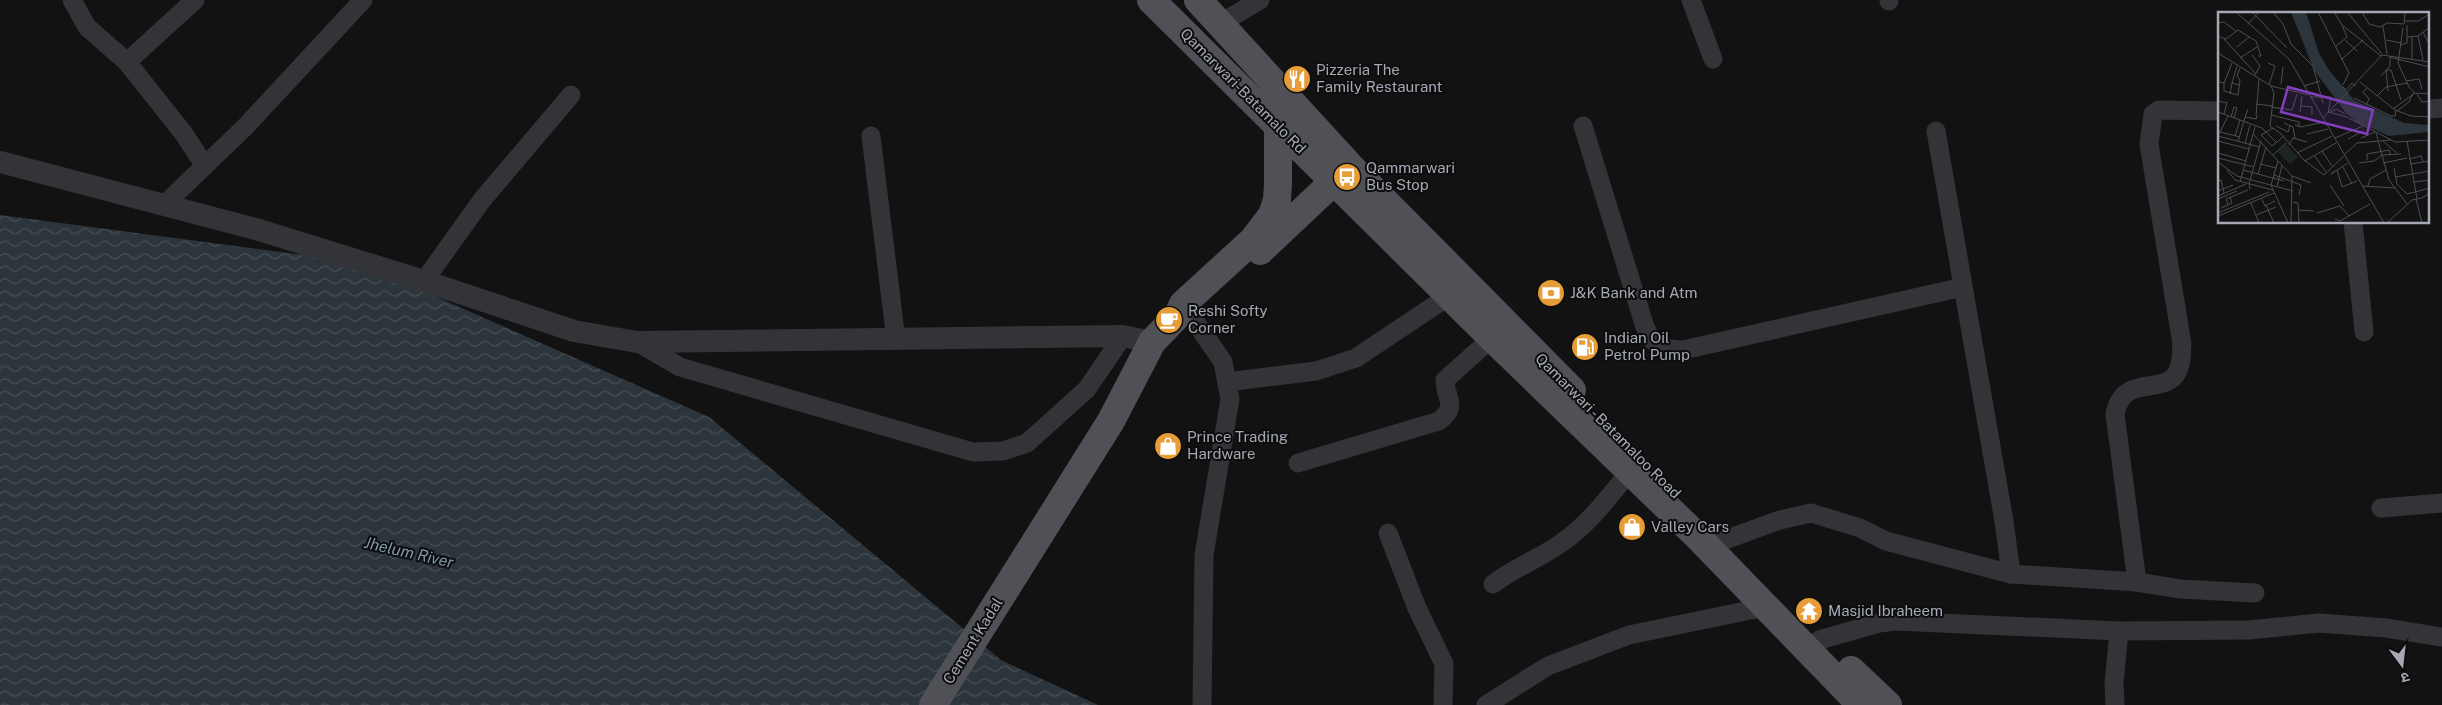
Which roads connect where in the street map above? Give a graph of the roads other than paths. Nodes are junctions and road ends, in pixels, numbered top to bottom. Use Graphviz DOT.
graph roads {
  1 [pos="72,0"];
  2 [pos="195,0"];
  3 [pos="363,0"];
  4 [pos="1151,0"];
  5 [pos="1198,0"];
  6 [pos="1260,0"];
  7 [pos="1691,0"];
  8 [pos="1221,23"];
  9 [pos="1713,59"];
  10 [pos="127,62"];
  11 [pos="571,95"];
  12 [pos="2218,111"];
  13 [pos="1278,125"];
  14 [pos="1583,126"];
  15 [pos="1936,131"];
  16 [pos="871,136"];
  17 [pos="0,162"];
  18 [pos="205,166"];
  19 [pos="1342,175"];
  20 [pos="164,205"];
  21 [pos="2353,224"];
  22 [pos="424,281"];
  23 [pos="1963,288"];
  24 [pos="1449,296"];
  25 [pos="1184,311"];
  26 [pos="2364,332"];
  27 [pos="1123,336"];
  28 [pos="1492,338"];
  29 [pos="896,340"];
  30 [pos="637,342"];
  31 [pos="1152,342"];
  32 [pos="1227,382"];
  33 [pos="1298,463"];
  34 [pos="1630,472"];
  35 [pos="2442,503"];
  36 [pos="2381,508"];
  37 [pos="1388,533"];
  38 [pos="1722,541"];
  39 [pos="2011,574"];
  40 [pos="2137,582"];
  41 [pos="1493,584"];
  42 [pos="2255,593"];
  43 [pos="1765,607"];
  44 [pos="2119,631"];
  45 [pos="2442,638"];
  46 [pos="1819,640"];
  47 [pos="933,705"];
  48 [pos="1202,705"];
  49 [pos="1443,705"];
  50 [pos="1486,705"];
  51 [pos="1861,705"];
  52 [pos="1888,705"];
  53 [pos="2115,705"];
  1 -- 10 [label="street"];
  2 -- 10 [label="street"];
  3 -- 18 [label="street"];
  4 -- 13 [label="main road, Qamarwari-Batamalo Rd"];
  5 -- 8 [label="main road"];
  6 -- 8 [label="street"];
  7 -- 9 [label="street"];
  8 -- 19 [label="main road"];
  10 -- 18 [label="street"];
  11 -- 22 [label="street"];
  12 -- 40 [label="street"];
  13 -- 19 [label="main road, Qamarwari-Batamalo Rd"];
  13 -- 25 [label="main road"];
  14 -- 23 [label="street"];
  15 -- 23 [label="street"];
  16 -- 29 [label="street"];
  17 -- 20 [label="street"];
  18 -- 20 [label="street"];
  19 -- 24 [label="main road, Qamarwari - Batamaloo Road"];
  19 -- 25 [label="main road"];
  19 -- 38 [label="main road, Qamarwari - Batamaloo Road"];
  20 -- 22 [label="street"];
  21 -- 26 [label="street"];
  22 -- 30 [label="street"];
  23 -- 39 [label="street"];
  24 -- 28 [label="main road, Qamarwari - Batamaloo Road"];
  24 -- 32 [label="street"];
  25 -- 31 [label="main road, Cement Kadal"];
  25 -- 32 [label="street"];
  27 -- 29 [label="street"];
  27 -- 30 [label="street"];
  27 -- 31 [label="street"];
  28 -- 33 [label="street"];
  28 -- 34 [label="main road, Qamarwari - Batamaloo Road"];
  29 -- 30 [label="street"];
  31 -- 47 [label="main road, Cement Kadal"];
  32 -- 48 [label="street"];
  34 -- 41 [label="street"];
  34 -- 43 [label="main road, Qamarwari - Batamaloo Road"];
  35 -- 36 [label="street"];
  37 -- 49 [label="street"];
  38 -- 39 [label="street"];
  38 -- 46 [label="main road, Qamarwari - Batamaloo Road"];
  39 -- 40 [label="street"];
  40 -- 42 [label="street"];
  43 -- 50 [label="street"];
  43 -- 51 [label="main road, Qamarwari - Batamaloo Road"];
  44 -- 45 [label="street"];
  44 -- 46 [label="street"];
  44 -- 53 [label="street"];
  46 -- 52 [label="main road, Qamarwari - Batamaloo Road"];
}
